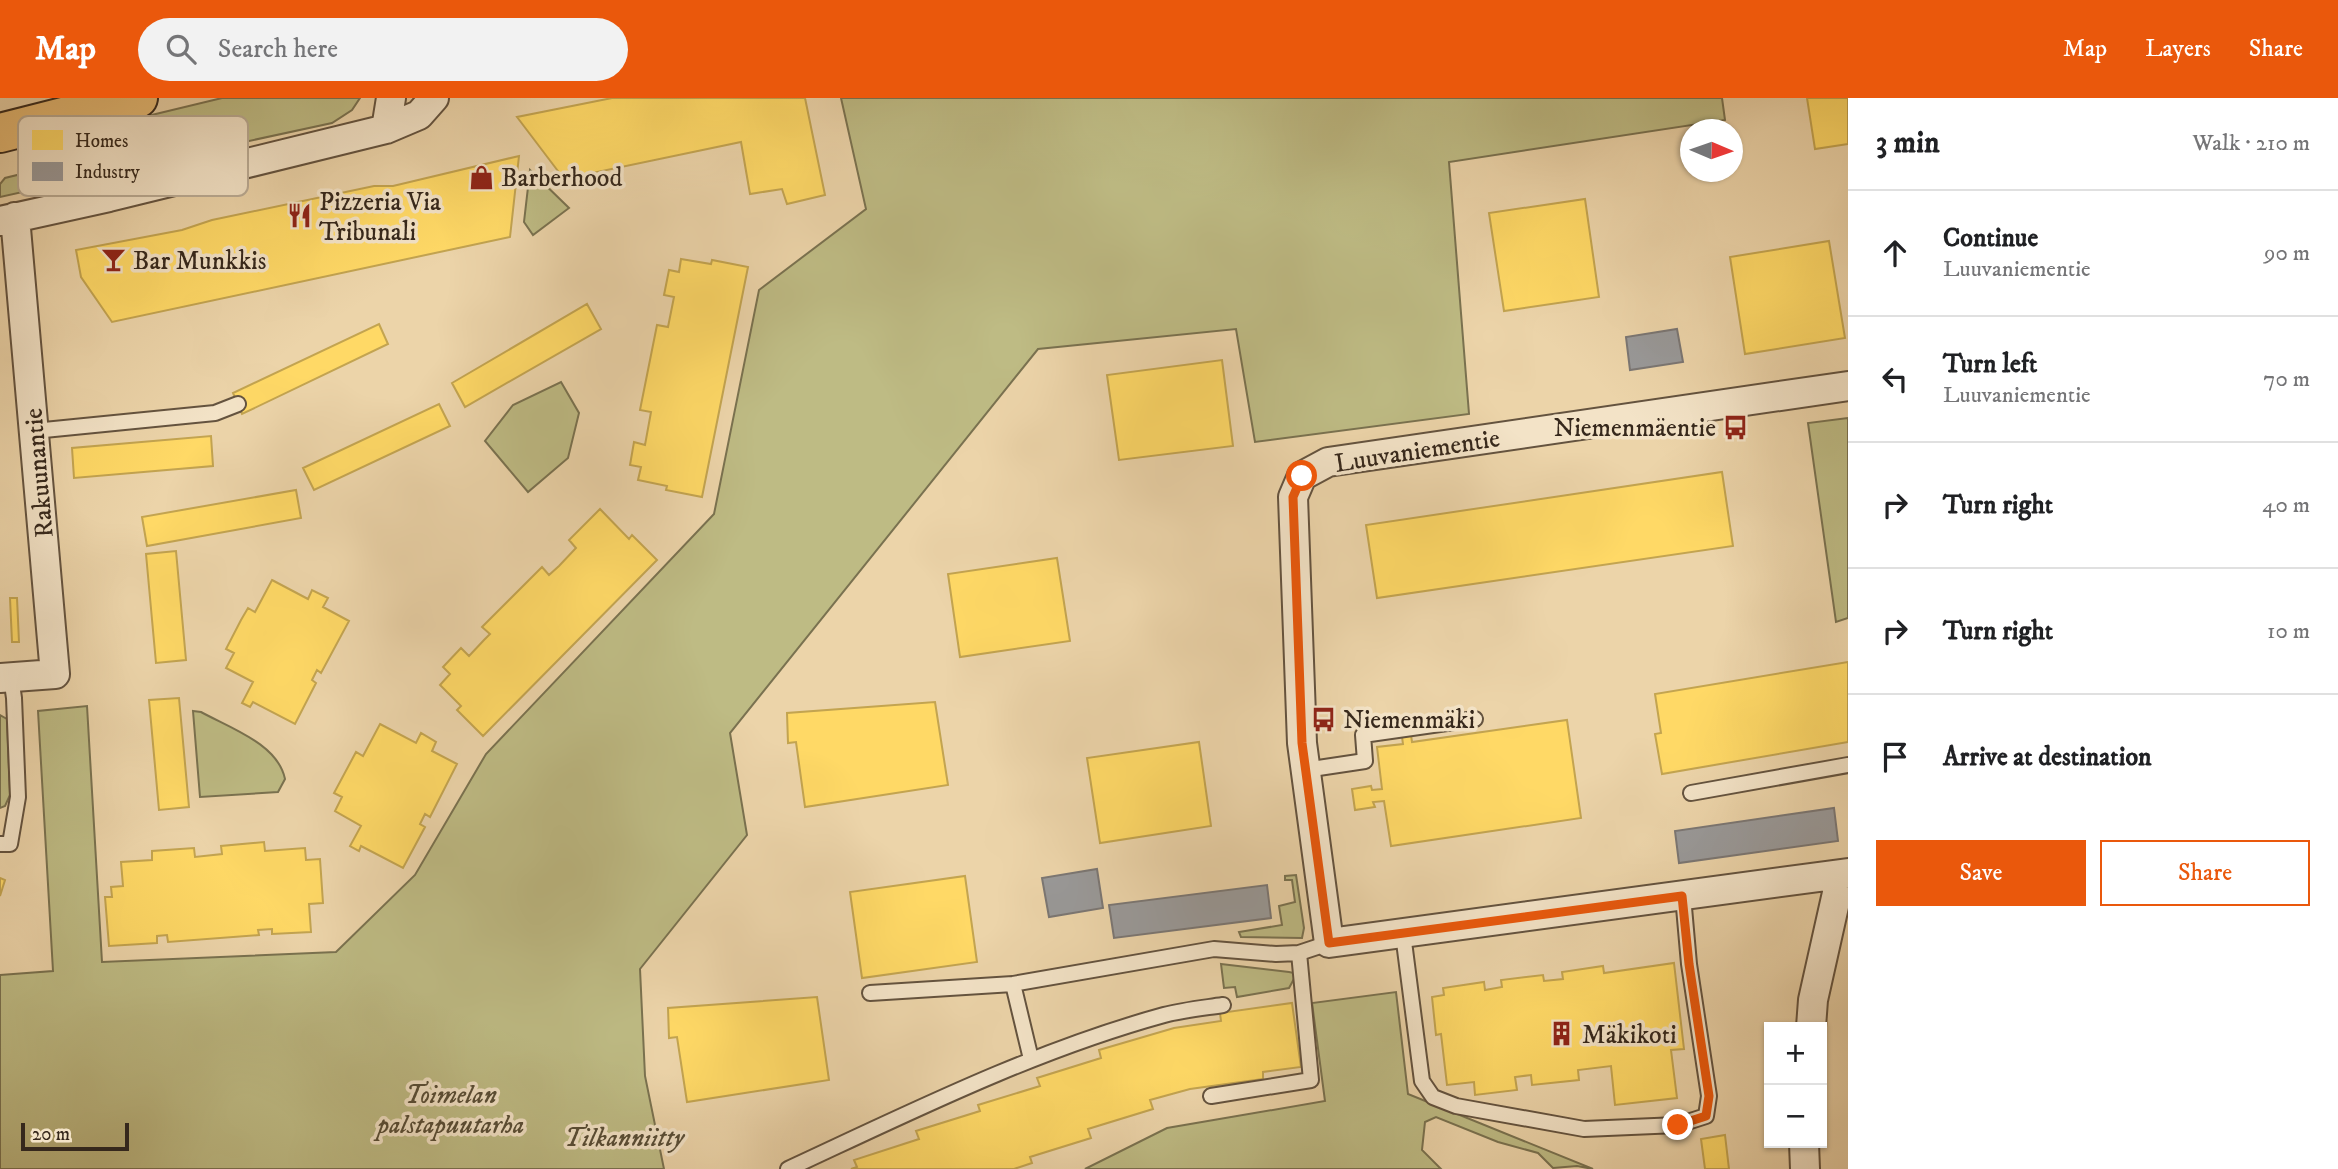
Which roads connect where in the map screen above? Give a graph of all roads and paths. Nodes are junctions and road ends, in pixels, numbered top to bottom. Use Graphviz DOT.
graph roads {
  1 [pos="138,98"];
  2 [pos="391,98"];
  3 [pos="434,98"];
  4 [pos="67,116"];
  5 [pos="18,128"];
  6 [pos="386,129"];
  7 [pos="0,133"];
  8 [pos="248,163"];
  9 [pos="112,196"];
  10 [pos="8,219"];
  11 [pos="1848,386"];
  12 [pos="237,404"];
  13 [pos="34,431"];
  14 [pos="5,678"];
  15 [pos="1475,719"];
  16 [pos="1848,765"];
  17 [pos="1305,770"];
  18 [pos="1691,793"];
  19 [pos="0,844"];
  20 [pos="1845,874"];
  21 [pos="1682,896"];
  22 [pos="1403,934"];
  23 [pos="1329,943"];
  24 [pos="1299,953"];
  25 [pos="1013,984"];
  26 [pos="870,993"];
  27 [pos="1223,1005"];
  28 [pos="1811,1022"];
  29 [pos="1031,1059"];
  30 [pos="1211,1096"];
  31 [pos="1804,1148"];
  32 [pos="788,1169"];
  33 [pos="1805,1169"];
  1 -- 4 [label="main road"];
  2 -- 6 [label="street"];
  3 -- 6 [label="street"];
  5 -- 7 [label="main road"];
  6 -- 8 [label="street"];
  9 -- 10 [label="street"];
  10 -- 13 [label="street, Rakuunantie"];
  11 -- 17 [label="street, Luuvaniementie"];
  12 -- 13 [label="lane"];
  13 -- 14 [label="street, Rakuunantie"];
  14 -- 19 [label="lane"];
  15 -- 17 [label="lane"];
  16 -- 18 [label="lane"];
  17 -- 23 [label="street, Luuvaniementie"];
  20 -- 21 [label="street"];
  20 -- 28 [label="street"];
  21 -- 22 [label="street"];
  21 -- 22 [label="lane"];
  22 -- 23 [label="street"];
  23 -- 24 [label="lane"];
  24 -- 25 [label="lane"];
  24 -- 30 [label="lane"];
  25 -- 26 [label="lane"];
  25 -- 29 [label="lane"];
  27 -- 29 [label="lane"];
  29 -- 32 [label="lane"];
  31 -- 33 [label="street"];
}
